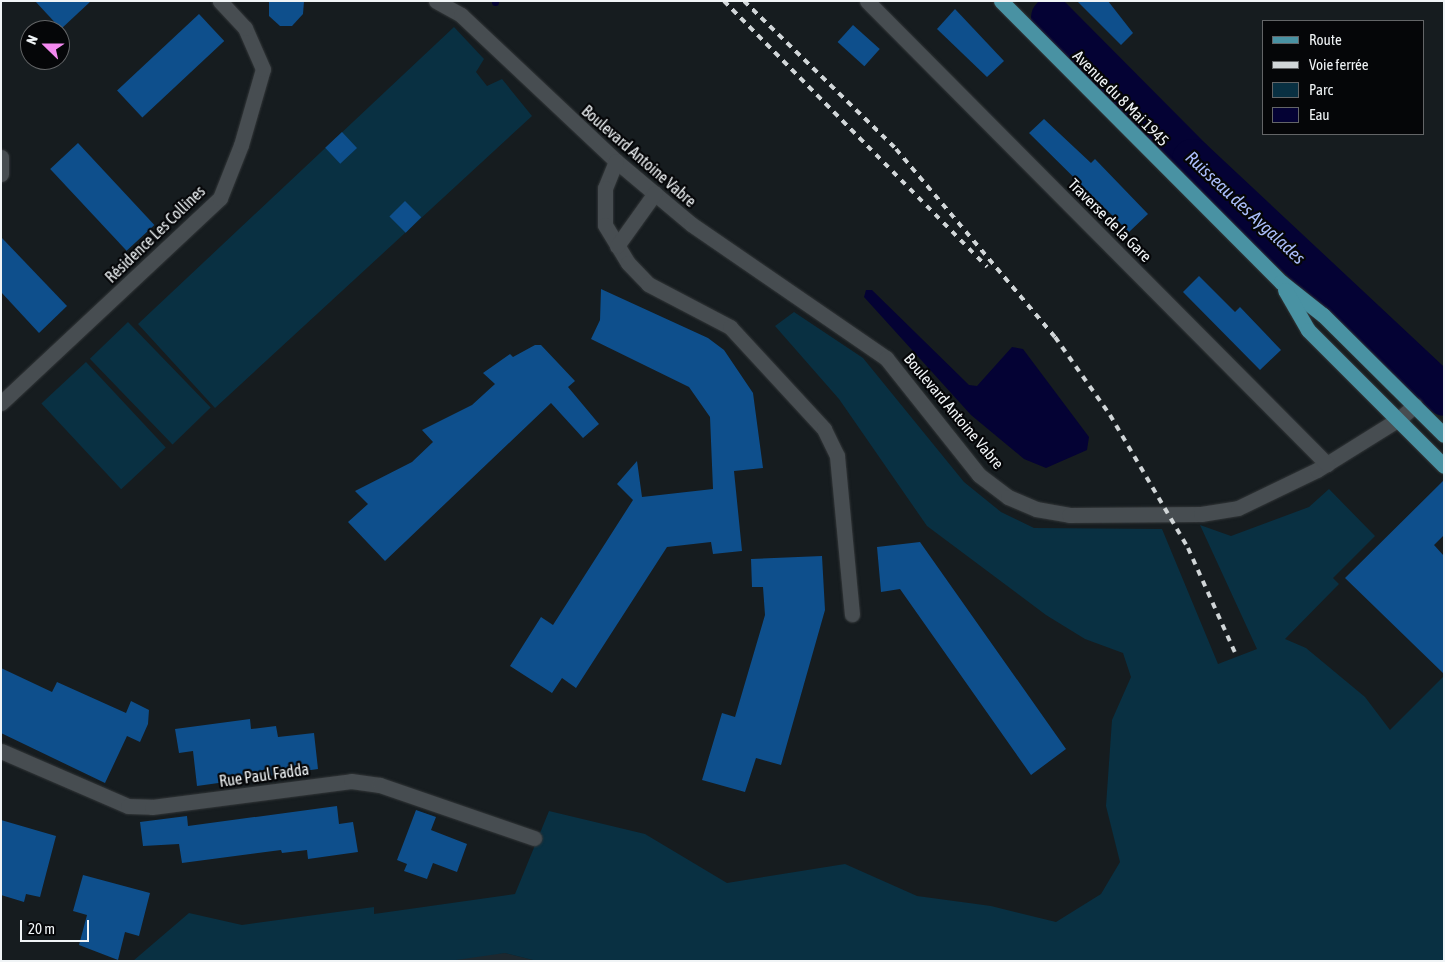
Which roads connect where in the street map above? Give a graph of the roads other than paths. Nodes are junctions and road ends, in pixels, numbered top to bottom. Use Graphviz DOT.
graph roads {
  1 [pos="220,1"];
  2 [pos="436,1"];
  3 [pos="867,1"];
  4 [pos="1001,1"];
  5 [pos="1,157"];
  6 [pos="616,161"];
  7 [pos="1,174"];
  8 [pos="655,193"];
  9 [pos="617,246"];
  10 [pos="1281,282"];
  11 [pos="1,403"];
  12 [pos="1415,404"];
  13 [pos="1399,419"];
  14 [pos="1444,435"];
  15 [pos="1327,464"];
  16 [pos="1444,466"];
  17 [pos="852,614"];
  18 [pos="1,751"];
  19 [pos="534,838"];
  1 -- 11 [label="street, Résidence Les Collines"];
  2 -- 6 [label="street, Boulevard Antoine Vabre"];
  3 -- 15 [label="street, Traverse de la Gare"];
  4 -- 10 [label="main road, Avenue du 8 Mai 1945"];
  5 -- 7 [label="street"];
  6 -- 8 [label="street, Boulevard Antoine Vabre"];
  6 -- 9 [label="street"];
  8 -- 9 [label="street"];
  8 -- 15 [label="street, Boulevard Antoine Vabre"];
  9 -- 17 [label="street"];
  10 -- 12 [label="main road, Avenue du 8 Mai 1945"];
  10 -- 13 [label="main road, Avenue du 8 Mai 1945"];
  12 -- 13 [label="street, Boulevard Antoine Vabre"];
  12 -- 14 [label="main road, Avenue du 8 Mai 1945"];
  13 -- 15 [label="street, Boulevard Antoine Vabre"];
  13 -- 16 [label="main road, Avenue du 8 Mai 1945"];
  18 -- 19 [label="street, Rue Paul Fadda"];
}
